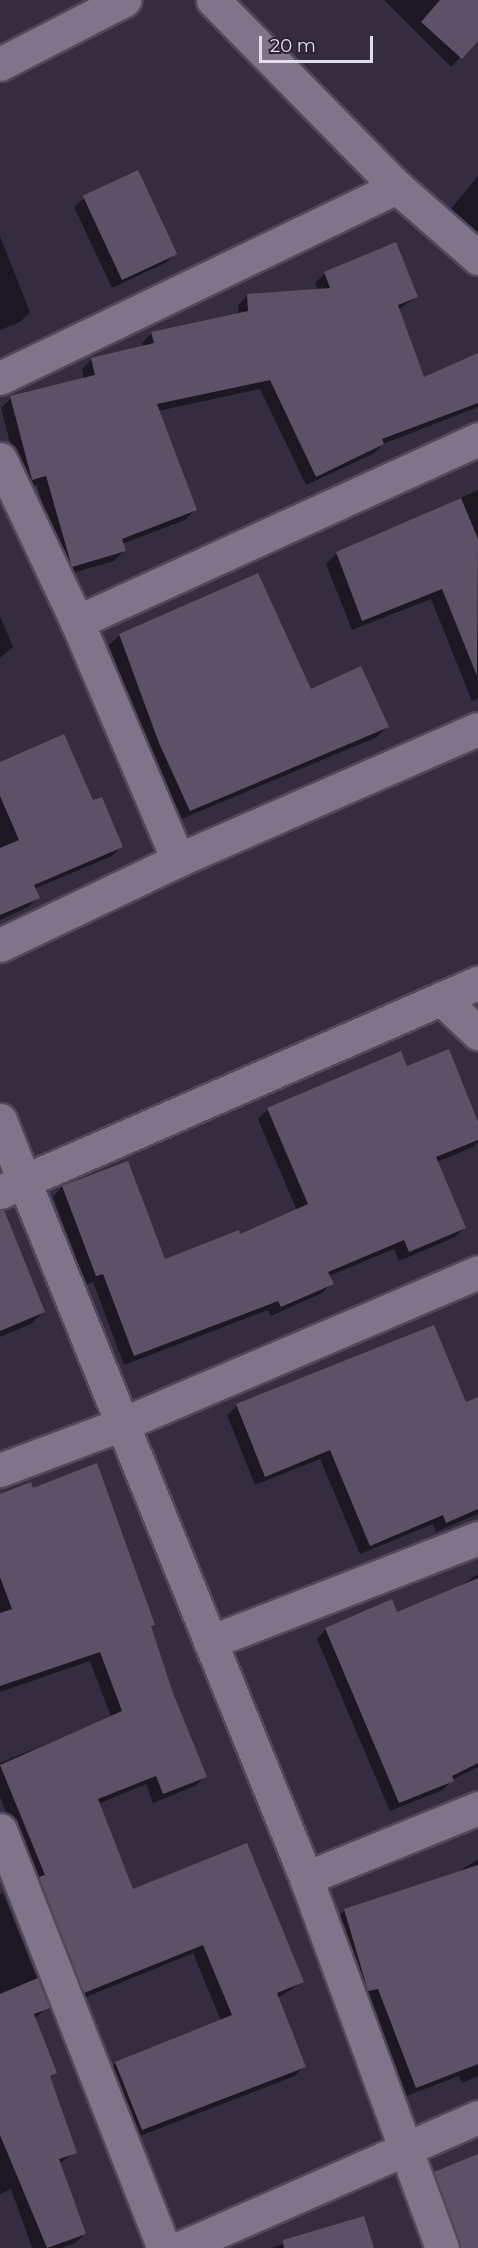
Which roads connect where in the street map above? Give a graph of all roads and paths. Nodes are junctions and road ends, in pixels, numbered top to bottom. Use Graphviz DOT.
graph roads {
  1 [pos="124,0"];
  2 [pos="213,0"];
  3 [pos="0,64"];
  4 [pos="397,187"];
  5 [pos="478,258"];
  6 [pos="0,378"];
  7 [pos="478,439"];
  8 [pos="0,459"];
  9 [pos="77,622"];
  10 [pos="478,729"];
  11 [pos="178,861"];
  12 [pos="0,945"];
  13 [pos="478,983"];
  14 [pos="442,999"];
  15 [pos="478,1033"];
  16 [pos="0,1120"];
  17 [pos="12,1186"];
  18 [pos="478,1272"];
  19 [pos="120,1425"];
  20 [pos="0,1470"];
  21 [pos="478,1538"];
  22 [pos="210,1642"];
  23 [pos="478,1808"];
  24 [pos="0,1830"];
  25 [pos="306,1878"];
  26 [pos="478,2117"];
  27 [pos="405,2151"];
  28 [pos="164,2248"];
  29 [pos="180,2248"];
  30 [pos="442,2248"];
  1 -- 3 [label="street"];
  2 -- 4 [label="street"];
  4 -- 5 [label="street"];
  4 -- 6 [label="street"];
  7 -- 9 [label="street"];
  8 -- 9 [label="street"];
  9 -- 11 [label="street"];
  10 -- 11 [label="street"];
  11 -- 12 [label="street"];
  13 -- 14 [label="street"];
  14 -- 15 [label="street"];
  14 -- 17 [label="street"];
  16 -- 17 [label="street"];
  17 -- 19 [label="street"];
  18 -- 19 [label="street"];
  19 -- 20 [label="street"];
  19 -- 22 [label="street"];
  21 -- 22 [label="street"];
  22 -- 25 [label="street"];
  23 -- 25 [label="street"];
  24 -- 28 [label="street"];
  25 -- 27 [label="street"];
  26 -- 27 [label="street"];
  27 -- 29 [label="street"];
  27 -- 30 [label="street"];
}
